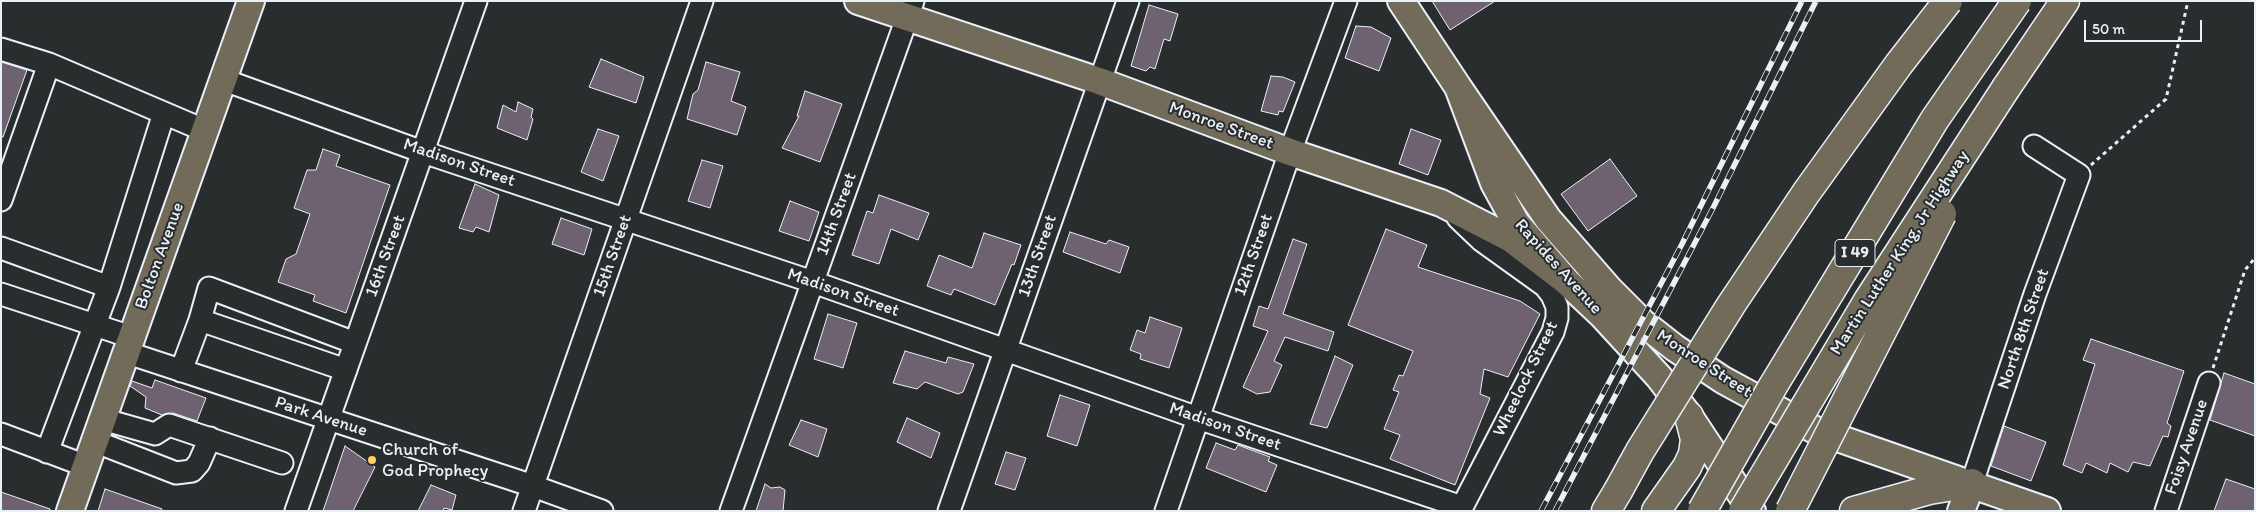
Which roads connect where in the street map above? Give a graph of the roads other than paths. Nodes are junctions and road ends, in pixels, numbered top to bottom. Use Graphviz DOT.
graph roads {
  1 [pos="251,1"];
  2 [pos="476,1"];
  3 [pos="702,1"];
  4 [pos="858,1"];
  5 [pos="1128,1"];
  6 [pos="1346,1"];
  7 [pos="1401,1"];
  8 [pos="1948,1"];
  9 [pos="2017,1"];
  10 [pos="2065,1"];
  11 [pos="910,10"];
  12 [pos="1,49"];
  13 [pos="49,64"];
  14 [pos="224,80"];
  15 [pos="1099,81"];
  16 [pos="1458,87"];
  17 [pos="2006,88"];
  18 [pos="164,113"];
  19 [pos="206,131"];
  20 [pos="2034,146"];
  21 [pos="423,152"];
  22 [pos="1290,152"];
  23 [pos="1,200"];
  24 [pos="1441,203"];
  25 [pos="626,218"];
  26 [pos="1,248"];
  27 [pos="813,282"];
  28 [pos="1567,282"];
  29 [pos="109,287"];
  30 [pos="1,294"];
  31 [pos="200,320"];
  32 [pos="94,325"];
  33 [pos="355,343"];
  34 [pos="128,344"];
  35 [pos="1005,351"];
  36 [pos="346,370"];
  37 [pos="182,371"];
  38 [pos="2209,383"];
  39 [pos="1689,416"];
  40 [pos="1198,418"];
  41 [pos="328,420"];
  42 [pos="98,430"];
  43 [pos="1,434"];
  44 [pos="210,438"];
  45 [pos="47,452"];
  46 [pos="282,463"];
  47 [pos="86,466"];
  48 [pos="1972,483"];
  49 [pos="533,486"];
  50 [pos="1612,501"];
  51 [pos="1461,509"];
  52 [pos="70,511"];
  53 [pos="296,511"];
  54 [pos="524,511"];
  55 [pos="602,511"];
  56 [pos="731,511"];
  57 [pos="949,511"];
  58 [pos="1166,511"];
  59 [pos="1656,511"];
  60 [pos="1702,511"];
  61 [pos="1744,511"];
  62 [pos="1752,511"];
  63 [pos="1790,511"];
  64 [pos="1854,511"];
  65 [pos="1961,511"];
  66 [pos="2047,511"];
  67 [pos="2166,511"];
  1 -- 14 [label="main road, Bolton Avenue"];
  2 -- 21 [label="street, 16th Street"];
  3 -- 25 [label="street, 15th Street"];
  4 -- 11 [label="main road, Monroe Street"];
  5 -- 15 [label="street, 13th Street"];
  6 -- 22 [label="street, 12th Street"];
  7 -- 16 [label="main road, Rapides Avenue"];
  8 -- 50 [label="highway, bridge"];
  9 -- 60 [label="highway, Martin Luther King, Jr Highway / I 49, bridge"];
  10 -- 17 [label="highway, Martin Luther King, Jr Highway / I 49"];
  11 -- 15 [label="main road, Monroe Street"];
  11 -- 27 [label="street, 14th Street"];
  12 -- 13 [label="street"];
  13 -- 18 [label="street"];
  13 -- 23 [label="street"];
  14 -- 19 [label="main road, Bolton Avenue"];
  14 -- 21 [label="street, Madison Street"];
  15 -- 22 [label="main road, Monroe Street"];
  15 -- 35 [label="street, 13th Street"];
  16 -- 28 [label="main road, Rapides Avenue"];
  16 -- 48 [label="main road, Monroe Street"];
  17 -- 61 [label="highway, Martin Luther King, Jr Highway / I 49, bridge"];
  17 -- 63 [label="highway, bridge"];
  18 -- 19 [label="street"];
  18 -- 29 [label="street"];
  19 -- 34 [label="main road, Bolton Avenue"];
  20 -- 48 [label="street, North 8th Street"];
  21 -- 25 [label="street, Madison Street"];
  21 -- 33 [label="street, 16th Street"];
  22 -- 24 [label="main road, Monroe Street"];
  22 -- 40 [label="street, 12th Street"];
  24 -- 28 [label="main road, Monroe Street"];
  24 -- 51 [label="street, Wheelock Street"];
  25 -- 27 [label="street, Madison Street"];
  25 -- 49 [label="street, 15th Street"];
  26 -- 29 [label="street"];
  27 -- 35 [label="street, Madison Street"];
  27 -- 56 [label="street, 14th Street"];
  28 -- 39 [label="main road, Rapides Avenue"];
  29 -- 32 [label="street"];
  30 -- 32 [label="street, Park Avenue"];
  31 -- 33 [label="street"];
  31 -- 36 [label="street"];
  31 -- 37 [label="street"];
  32 -- 34 [label="street, Park Avenue"];
  32 -- 45 [label="street"];
  33 -- 36 [label="street, 16th Street"];
  34 -- 37 [label="street, Park Avenue"];
  34 -- 42 [label="main road, Bolton Avenue"];
  35 -- 40 [label="street, Madison Street"];
  35 -- 57 [label="street, 13th Street"];
  36 -- 41 [label="street, 16th Street"];
  37 -- 41 [label="street, Park Avenue"];
  38 -- 67 [label="street, Foisy Avenue"];
  39 -- 59 [label="highway"];
  39 -- 62 [label="main road, Rapides Avenue"];
  40 -- 51 [label="street, Madison Street"];
  40 -- 58 [label="street, 12th Street"];
  41 -- 49 [label="street, Park Avenue"];
  41 -- 53 [label="street, 16th Street"];
  42 -- 44 [label="street"];
  42 -- 44 [label="street"];
  42 -- 47 [label="main road, Bolton Avenue"];
  43 -- 45 [label="street"];
  44 -- 46 [label="street"];
  45 -- 47 [label="street"];
  47 -- 52 [label="main road, Bolton Avenue"];
  48 -- 64 [label="highway"];
  48 -- 65 [label="main road"];
  48 -- 66 [label="main road, Monroe Street"];
  49 -- 54 [label="street, 15th Street"];
  49 -- 55 [label="street, Park Avenue"];
}
